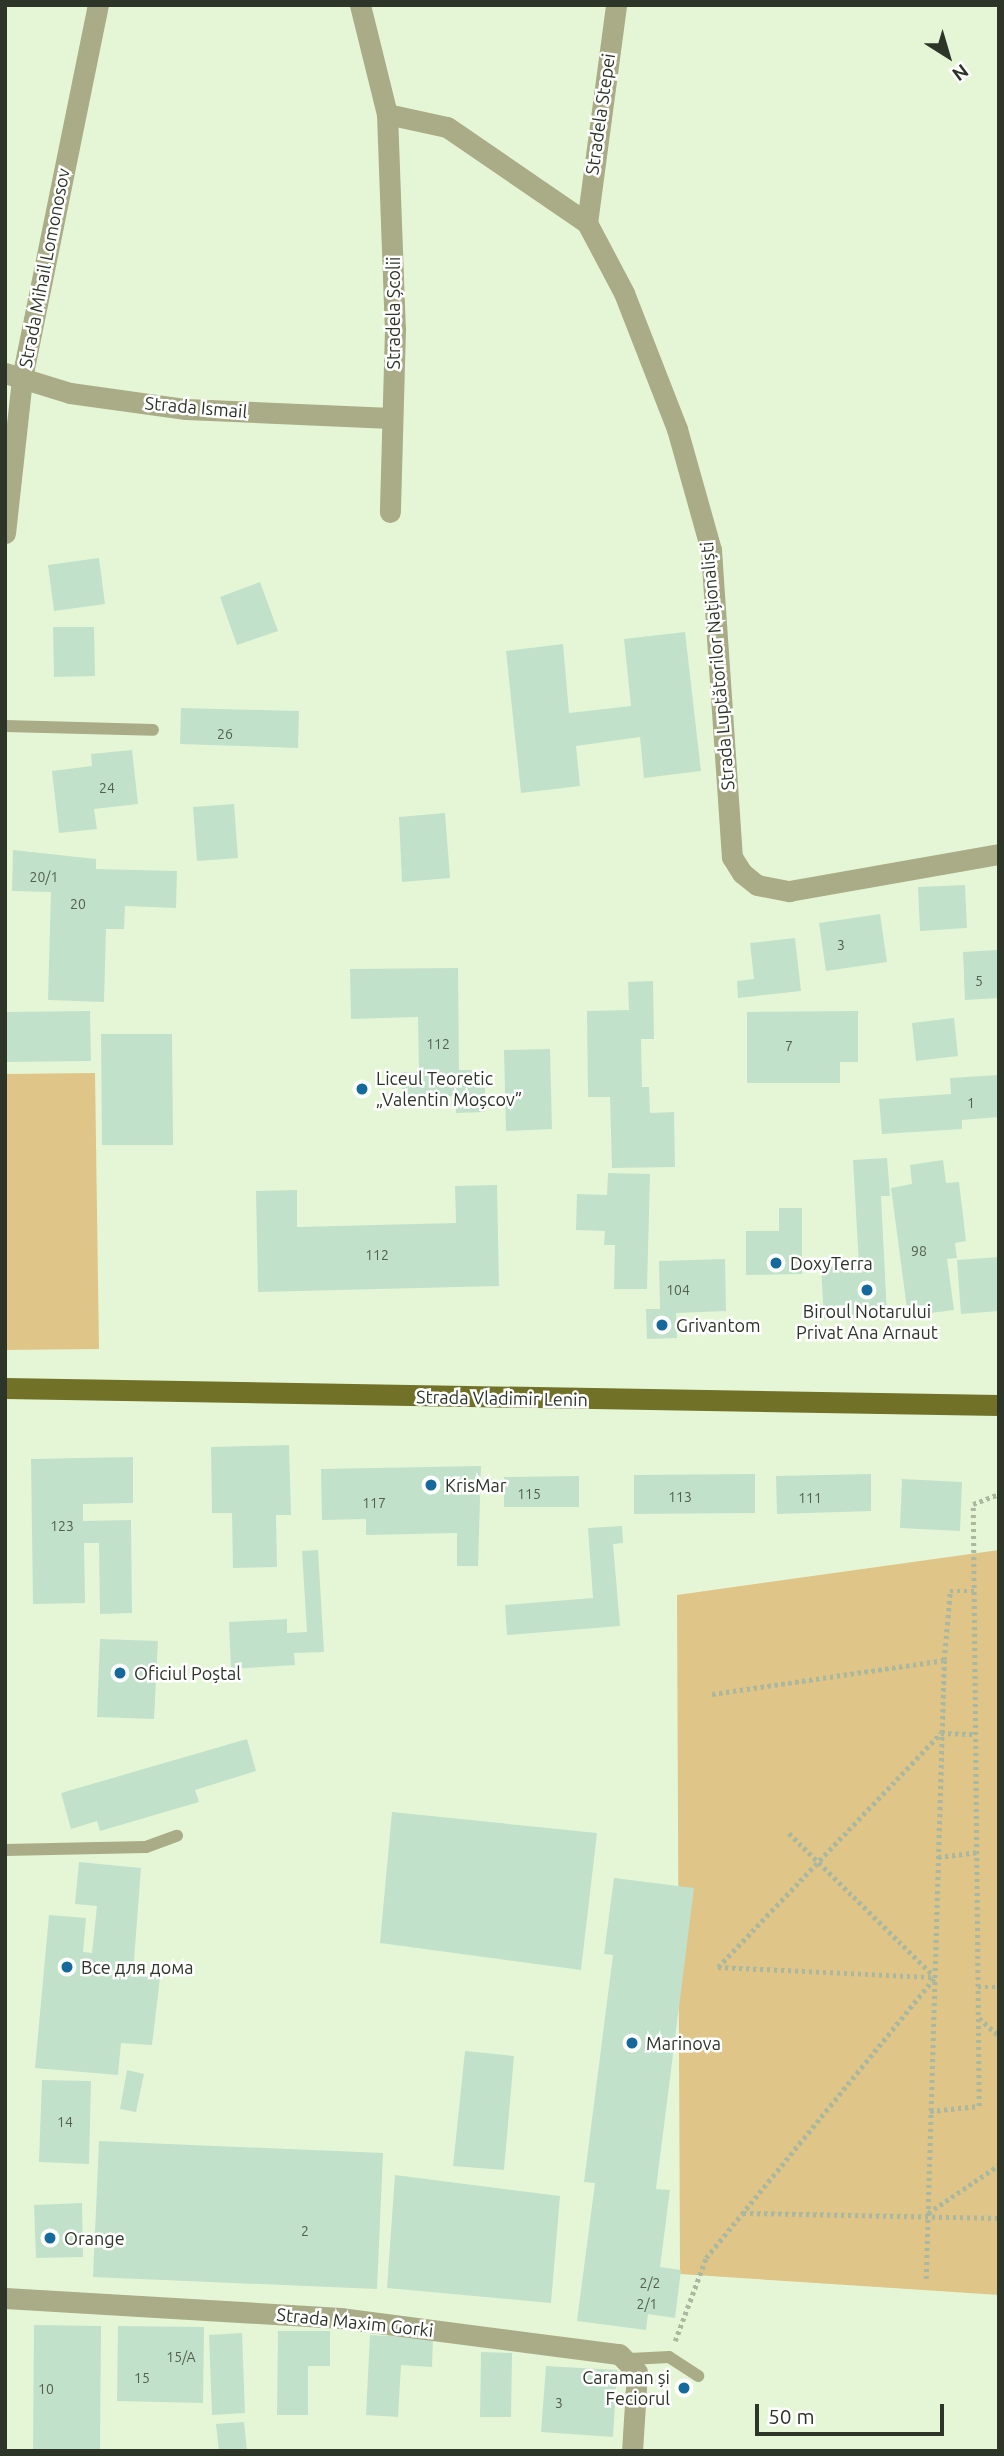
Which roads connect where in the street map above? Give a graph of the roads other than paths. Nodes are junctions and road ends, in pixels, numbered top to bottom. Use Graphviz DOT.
graph roads {
  1 [pos="98,5"];
  2 [pos="359,5"];
  3 [pos="616,5"];
  4 [pos="387,114"];
  5 [pos="587,223"];
  6 [pos="14,375"];
  7 [pos="391,418"];
  8 [pos="390,512"];
  9 [pos="5,533"];
  10 [pos="5,726"];
  11 [pos="153,730"];
  12 [pos="999,854"];
  13 [pos="5,1388"];
  14 [pos="999,1405"];
  15 [pos="177,1836"];
  16 [pos="5,1850"];
  17 [pos="5,2298"];
  18 [pos="630,2359"];
  19 [pos="698,2376"];
  20 [pos="632,2451"];
  1 -- 6 [label="street, Strada Mihail Lomonosov"];
  2 -- 4 [label="street"];
  3 -- 5 [label="street, Stradela Stepei"];
  4 -- 5 [label="street, Strada Luptătorilor Naționaliști"];
  4 -- 7 [label="street, Stradela Școlii"];
  5 -- 12 [label="street, Strada Luptătorilor Naționaliști"];
  6 -- 7 [label="street, Strada Ismail"];
  6 -- 9 [label="street, Strada Mihail Lomonosov"];
  7 -- 8 [label="street, Stradela Școlii"];
  10 -- 11 [label="lane"];
  13 -- 14 [label="main road, Strada Vladimir Lenin"];
  15 -- 16 [label="lane"];
  17 -- 18 [label="street, Strada Maxim Gorki"];
  18 -- 19 [label="lane, Strada Maxim Gorki"];
  18 -- 20 [label="street"];
}
